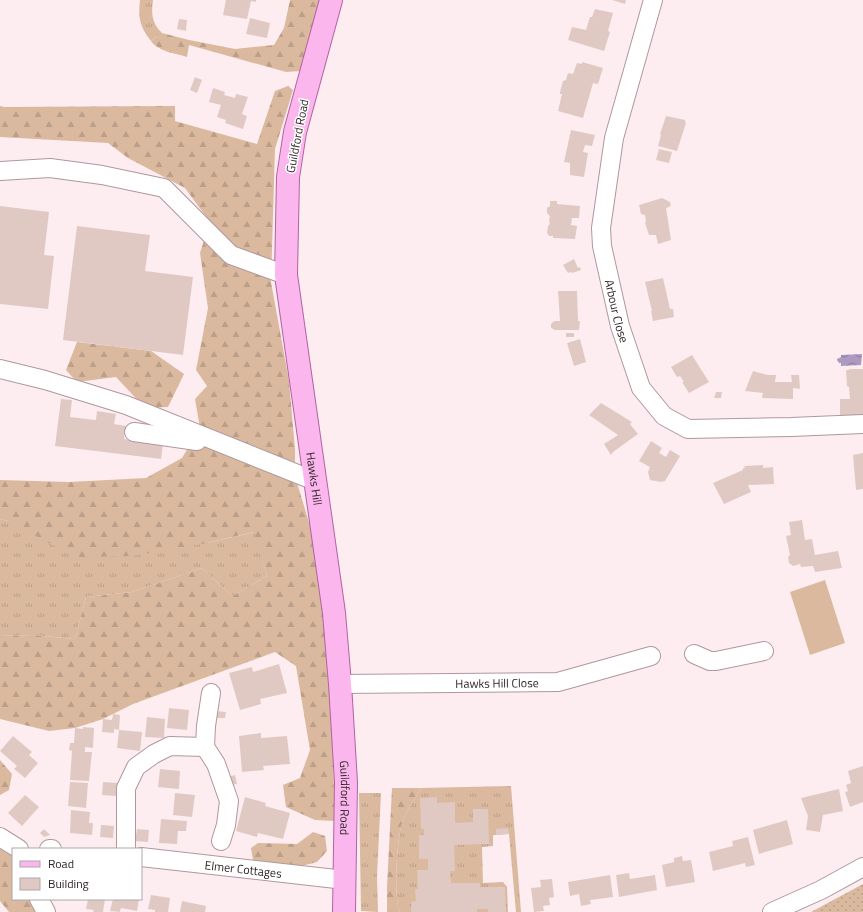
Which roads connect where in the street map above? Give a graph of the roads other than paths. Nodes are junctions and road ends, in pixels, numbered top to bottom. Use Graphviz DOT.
graph roads {
  1 [pos="331,0"];
  2 [pos="653,0"];
  3 [pos="0,171"];
  4 [pos="286,274"];
  5 [pos="0,369"];
  6 [pos="0,380"];
  7 [pos="67,387"];
  8 [pos="863,424"];
  9 [pos="134,432"];
  10 [pos="225,444"];
  11 [pos="315,481"];
  12 [pos="764,651"];
  13 [pos="694,654"];
  14 [pos="651,656"];
  15 [pos="340,684"];
  16 [pos="211,693"];
  17 [pos="205,747"];
  18 [pos="0,837"];
  19 [pos="221,841"];
  20 [pos="16,848"];
  21 [pos="126,848"];
  22 [pos="142,857"];
  23 [pos="863,867"];
  24 [pos="345,880"];
  25 [pos="40,900"];
  26 [pos="46,912"];
  27 [pos="344,912"];
  28 [pos="772,912"];
  1 -- 4 [label="main road, Guildford Road"];
  2 -- 8 [label="street, Arbour Close"];
  3 -- 4 [label="street"];
  4 -- 11 [label="main road, Hawks Hill"];
  5 -- 7 [label="street"];
  6 -- 7 [label="street"];
  7 -- 10 [label="street"];
  9 -- 10 [label="street"];
  10 -- 11 [label="street"];
  11 -- 15 [label="main road, Hawks Hill"];
  12 -- 13 [label="street"];
  14 -- 15 [label="street, Hawks Hill Close"];
  15 -- 24 [label="main road, Guildford Road"];
  16 -- 17 [label="street"];
  17 -- 19 [label="street"];
  17 -- 21 [label="street"];
  18 -- 20 [label="street"];
  22 -- 24 [label="street, Elmer Cottages"];
  23 -- 28 [label="street"];
  24 -- 27 [label="main road, Guildford Road"];
  25 -- 26 [label="street"];
}
